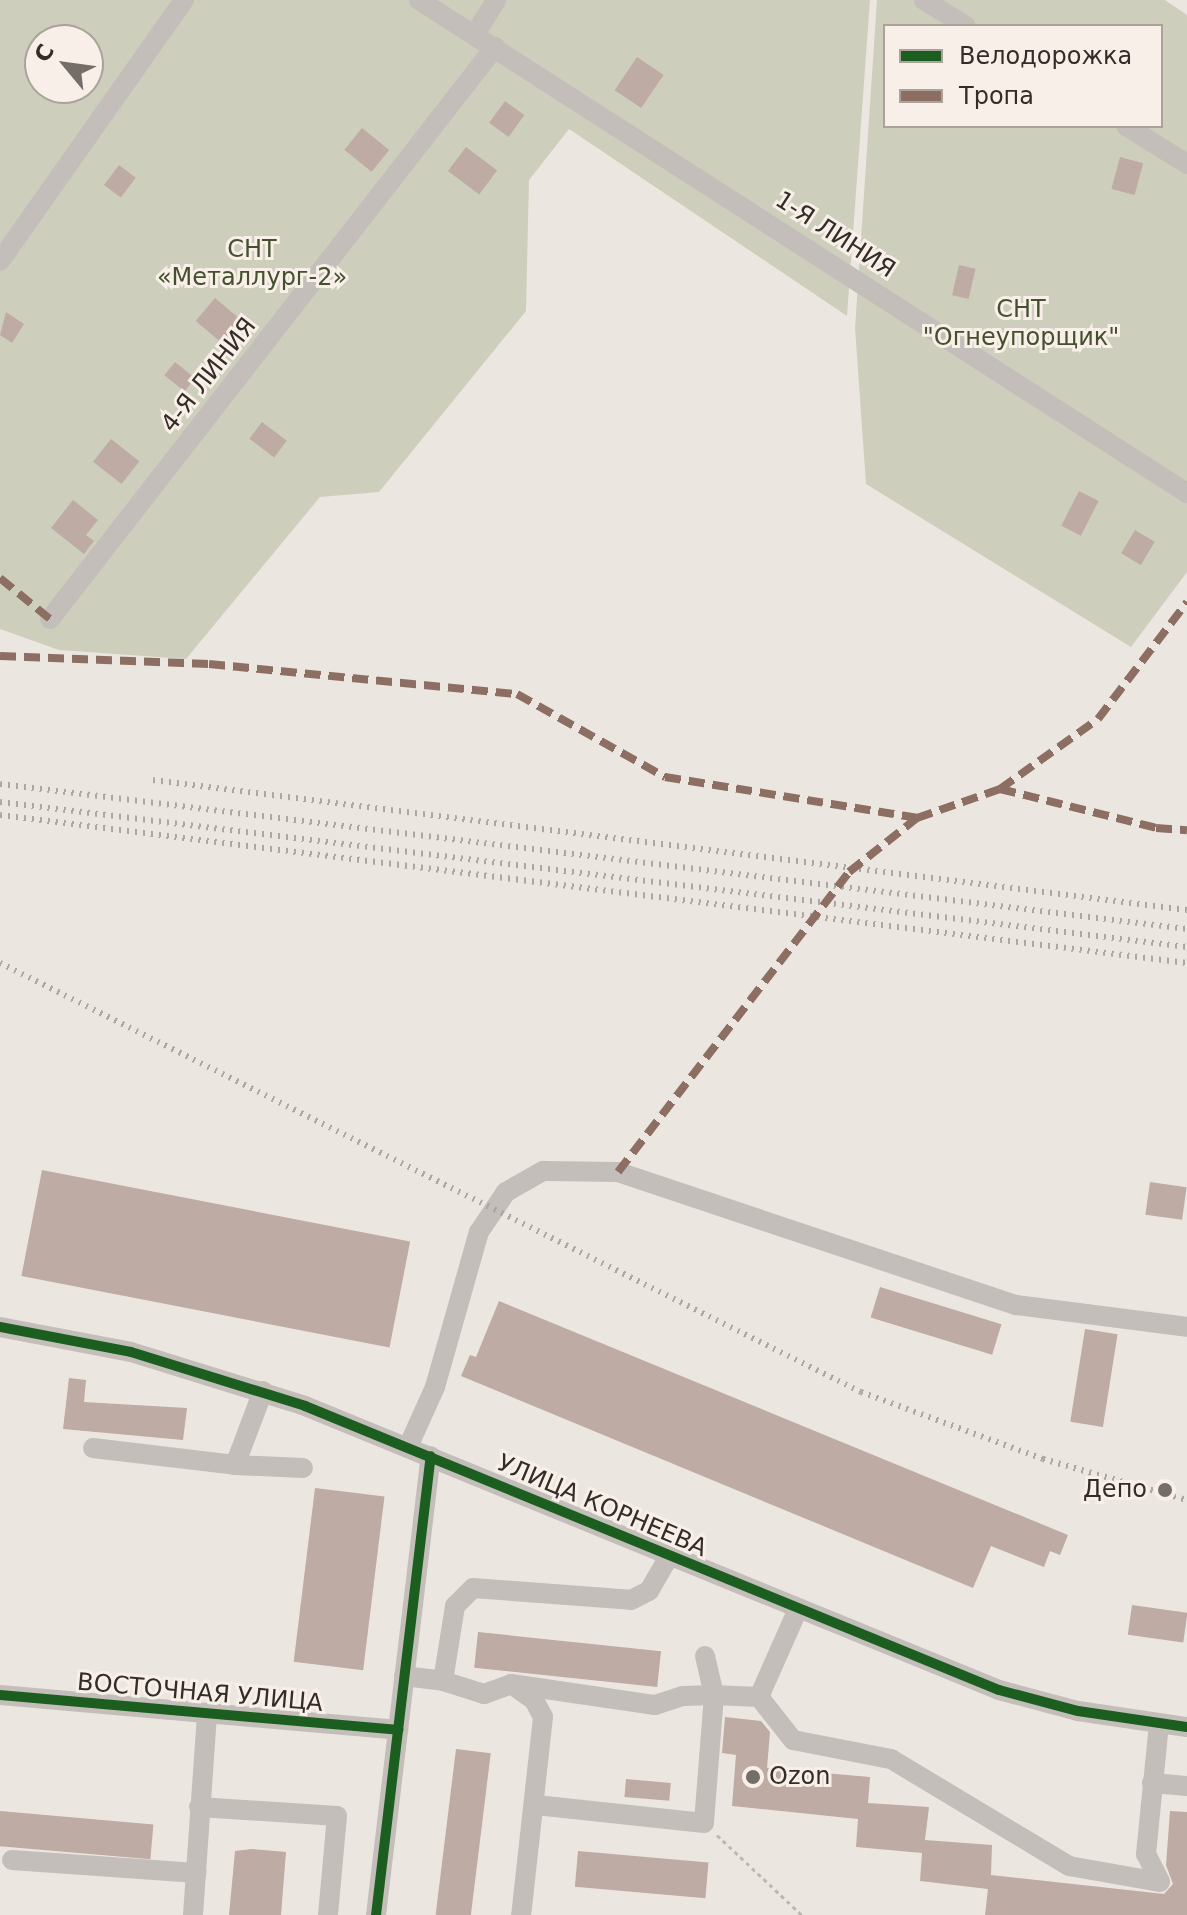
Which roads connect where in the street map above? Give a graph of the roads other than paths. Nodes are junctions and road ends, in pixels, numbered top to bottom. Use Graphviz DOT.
graph roads {
  1 [pos="184,0"];
  2 [pos="419,0"];
  3 [pos="496,0"];
  4 [pos="924,0"];
  5 [pos="963,24"];
  6 [pos="475,34"];
  7 [pos="495,47"];
  8 [pos="1129,128"];
  9 [pos="1187,164"];
  10 [pos="0,261"];
  11 [pos="1187,493"];
  12 [pos="50,619"];
  13 [pos="0,1327"];
  14 [pos="1187,1327"];
  15 [pos="263,1391"];
  16 [pos="408,1447"];
  17 [pos="93,1448"];
  18 [pos="431,1456"];
  19 [pos="235,1465"];
  20 [pos="303,1468"];
  21 [pos="669,1557"];
  22 [pos="798,1609"];
  23 [pos="705,1656"];
  24 [pos="404,1676"];
  25 [pos="443,1681"];
  26 [pos="511,1684"];
  27 [pos="0,1695"];
  28 [pos="714,1695"];
  29 [pos="759,1697"];
  30 [pos="207,1714"];
  31 [pos="1159,1724"];
  32 [pos="1187,1727"];
  33 [pos="398,1730"];
  34 [pos="1152,1783"];
  35 [pos="1187,1786"];
  36 [pos="536,1805"];
  37 [pos="199,1807"];
  38 [pos="12,1860"];
  39 [pos="197,1873"];
  40 [pos="193,1915"];
  41 [pos="328,1915"];
  42 [pos="376,1915"];
  43 [pos="521,1915"];
  1 -- 10 [label="street"];
  2 -- 6 [label="street"];
  3 -- 6 [label="street"];
  4 -- 5 [label="street"];
  6 -- 7 [label="street, 1-Я ЛИНИЯ"];
  7 -- 11 [label="street, 1-Я ЛИНИЯ"];
  7 -- 12 [label="street, 4-Я ЛИНИЯ"];
  8 -- 9 [label="street"];
  13 -- 15 [label="street, УЛИЦА КОРНЕЕВА"];
  14 -- 16 [label="street"];
  15 -- 16 [label="street, УЛИЦА КОРНЕЕВА"];
  15 -- 19 [label="street"];
  16 -- 18 [label="street, УЛИЦА КОРНЕЕВА"];
  17 -- 19 [label="street"];
  18 -- 21 [label="street, УЛИЦА КОРНЕЕВА"];
  18 -- 24 [label="street"];
  19 -- 20 [label="street"];
  21 -- 22 [label="street, УЛИЦА КОРНЕЕВА"];
  21 -- 25 [label="street"];
  22 -- 29 [label="street"];
  22 -- 31 [label="street, УЛИЦА КОРНЕЕВА"];
  23 -- 28 [label="street"];
  24 -- 25 [label="street"];
  24 -- 33 [label="street"];
  25 -- 26 [label="street"];
  26 -- 28 [label="street"];
  26 -- 36 [label="street"];
  27 -- 30 [label="street, ВОСТОЧНАЯ УЛИЦА"];
  28 -- 29 [label="street"];
  28 -- 36 [label="street"];
  29 -- 34 [label="street"];
  30 -- 33 [label="street, ВОСТОЧНАЯ УЛИЦА"];
  30 -- 37 [label="street"];
  31 -- 32 [label="street, УЛИЦА КОРНЕЕВА"];
  31 -- 34 [label="street"];
  33 -- 42 [label="street"];
  34 -- 35 [label="street"];
  36 -- 43 [label="street"];
  37 -- 39 [label="street"];
  37 -- 41 [label="street"];
  38 -- 39 [label="street"];
  39 -- 40 [label="street"];
}
